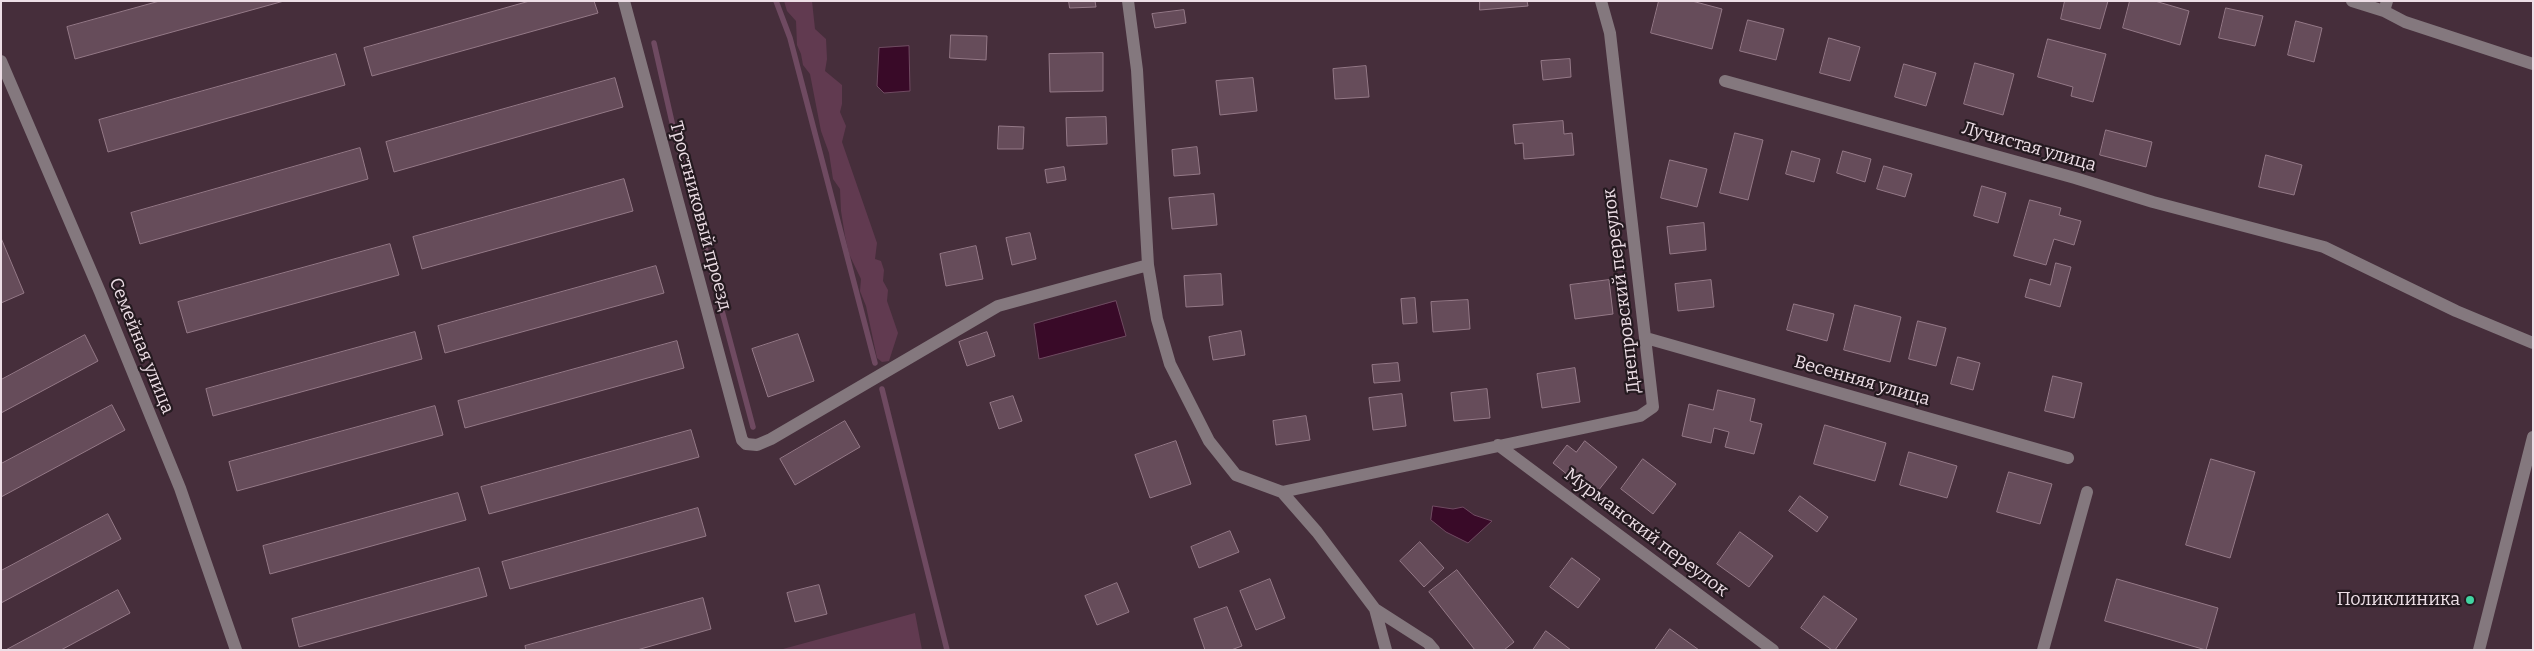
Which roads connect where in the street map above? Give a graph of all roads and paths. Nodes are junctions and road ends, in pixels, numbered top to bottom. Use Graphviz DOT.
graph roads {
  1 [pos="624,1"];
  2 [pos="1128,1"];
  3 [pos="1601,1"];
  4 [pos="2352,1"];
  5 [pos="2385,6"];
  6 [pos="1,61"];
  7 [pos="2533,64"];
  8 [pos="1725,81"];
  9 [pos="1148,265"];
  10 [pos="1646,338"];
  11 [pos="2533,343"];
  12 [pos="2533,437"];
  13 [pos="1498,445"];
  14 [pos="2068,458"];
  15 [pos="1282,492"];
  16 [pos="2086,492"];
  17 [pos="1375,609"];
  18 [pos="236,650"];
  19 [pos="1386,650"];
  20 [pos="1434,650"];
  21 [pos="1773,650"];
  22 [pos="2043,650"];
  23 [pos="2480,650"];
  1 -- 9 [label="street, Тростниковый проезд"];
  2 -- 9 [label="street"];
  3 -- 10 [label="street, Днепровский переулок"];
  4 -- 5 [label="street"];
  5 -- 7 [label="street"];
  6 -- 18 [label="street, Семейная улица"];
  8 -- 11 [label="street, Лучистая улица"];
  9 -- 15 [label="street"];
  10 -- 13 [label="street, Днепровский переулок"];
  10 -- 14 [label="street, Весенняя улица"];
  12 -- 23 [label="street"];
  13 -- 15 [label="street, Днепровский переулок"];
  13 -- 21 [label="street, Мурманский переулок"];
  15 -- 17 [label="street"];
  16 -- 22 [label="street"];
  17 -- 19 [label="street"];
  17 -- 20 [label="street"];
}
